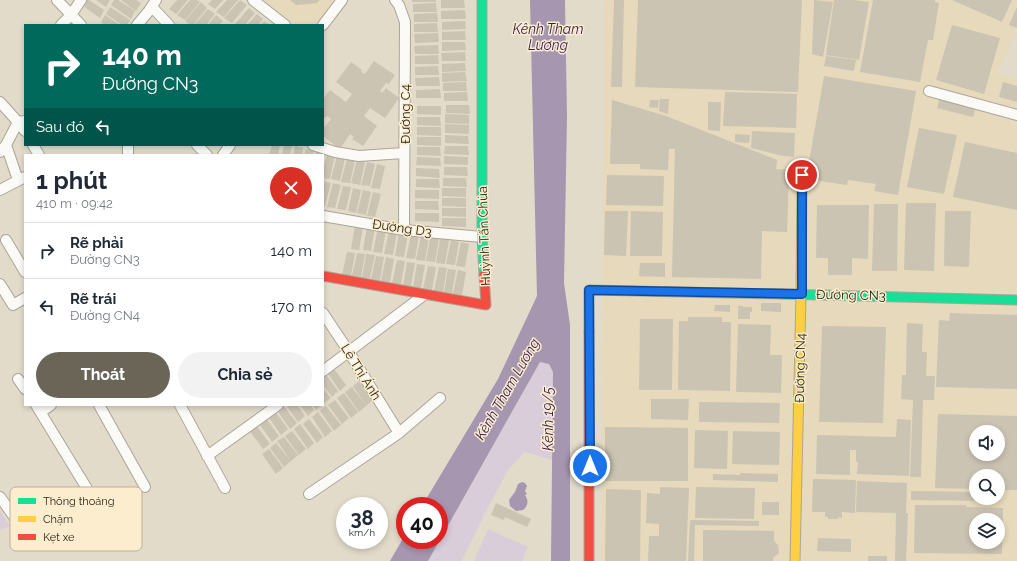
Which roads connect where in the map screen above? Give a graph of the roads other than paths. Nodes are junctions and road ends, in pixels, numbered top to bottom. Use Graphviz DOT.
graph roads {
  1 [pos="57,0"];
  2 [pos="81,0"];
  3 [pos="252,0"];
  4 [pos="342,0"];
  5 [pos="395,0"];
  6 [pos="482,0"];
  7 [pos="154,3"];
  8 [pos="71,15"];
  9 [pos="62,24"];
  10 [pos="81,24"];
  11 [pos="138,24"];
  12 [pos="168,24"];
  13 [pos="284,24"];
  14 [pos="324,24"];
  15 [pos="929,91"];
  16 [pos="0,102"];
  17 [pos="1017,115"];
  18 [pos="22,121"];
  19 [pos="198,146"];
  20 [pos="229,146"];
  21 [pos="316,146"];
  22 [pos="3,148"];
  23 [pos="404,153"];
  24 [pos="206,154"];
  25 [pos="223,154"];
  26 [pos="802,175"];
  27 [pos="22,179"];
  28 [pos="0,190"];
  29 [pos="324,216"];
  30 [pos="404,230"];
  31 [pos="482,237"];
  32 [pos="6,240"];
  33 [pos="24,270"];
  34 [pos="324,276"];
  35 [pos="0,284"];
  36 [pos="802,294"];
  37 [pos="424,295"];
  38 [pos="24,299"];
  39 [pos="1017,300"];
  40 [pos="324,314"];
  41 [pos="349,352"];
  42 [pos="324,370"];
  43 [pos="18,379"];
  44 [pos="24,388"];
  45 [pos="440,398"];
  46 [pos="101,406"];
  47 [pos="181,406"];
  48 [pos="273,406"];
  49 [pos="39,408"];
  50 [pos="399,433"];
  51 [pos="207,456"];
  52 [pos="86,487"];
  53 [pos="145,487"];
  54 [pos="225,488"];
  55 [pos="309,494"];
  56 [pos="0,497"];
  57 [pos="10,511"];
  58 [pos="589,561"];
  59 [pos="795,561"];
  1 -- 8 [label="street"];
  2 -- 8 [label="street"];
  3 -- 13 [label="street"];
  4 -- 14 [label="street"];
  5 -- 23 [label="street, Đường C4"];
  6 -- 31 [label="street, Huỳnh Tấn Chùa"];
  7 -- 11 [label="street"];
  7 -- 12 [label="street"];
  8 -- 9 [label="street"];
  8 -- 10 [label="street"];
  15 -- 17 [label="street"];
  16 -- 18 [label="street"];
  18 -- 22 [label="street"];
  19 -- 24 [label="street"];
  20 -- 25 [label="street"];
  21 -- 23 [label="street"];
  22 -- 27 [label="street"];
  23 -- 30 [label="street, Đường C4"];
  26 -- 36 [label="street, Đường CN4"];
  27 -- 28 [label="street"];
  29 -- 30 [label="street, Đường D3"];
  30 -- 31 [label="street, Đường D3"];
  31 -- 37 [label="street, Huỳnh Tấn Chùa"];
  32 -- 33 [label="street"];
  34 -- 37 [label="street, Huỳnh Tấn Chùa"];
  35 -- 38 [label="street"];
  36 -- 39 [label="street, Đường CN3"];
  36 -- 58 [label="street, Đường CN3"];
  36 -- 59 [label="street, Đường CN4"];
  37 -- 41 [label="street"];
  40 -- 41 [label="street, Lê Thị Ánh"];
  41 -- 42 [label="street"];
  41 -- 50 [label="street, Lê Thị Ánh"];
  43 -- 44 [label="street"];
  45 -- 50 [label="street"];
  46 -- 53 [label="street"];
  47 -- 51 [label="street"];
  48 -- 51 [label="street"];
  49 -- 52 [label="street"];
  50 -- 55 [label="street"];
  51 -- 54 [label="street"];
  56 -- 57 [label="street"];
}
